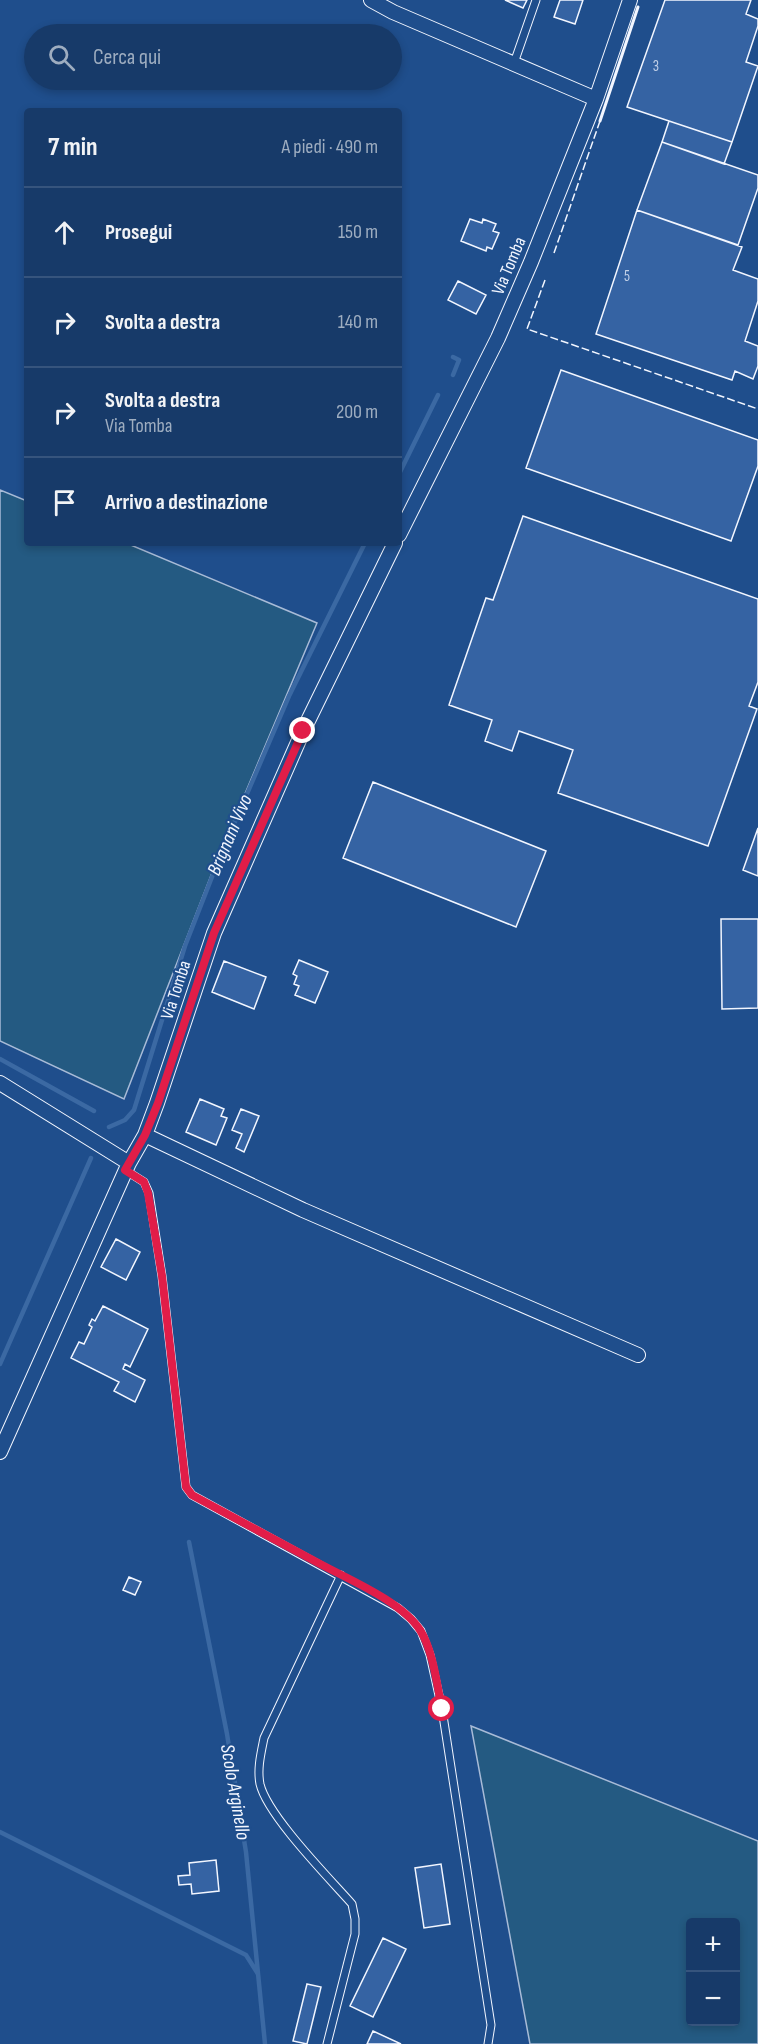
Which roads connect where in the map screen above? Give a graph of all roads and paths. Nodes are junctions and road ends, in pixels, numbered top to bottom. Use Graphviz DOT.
graph roads {
  1 [pos="371,0"];
  2 [pos="536,0"];
  3 [pos="630,0"];
  4 [pos="514,63"];
  5 [pos="596,99"];
  6 [pos="402,529"];
  7 [pos="394,546"];
  8 [pos="0,1083"];
  9 [pos="145,1135"];
  10 [pos="127,1167"];
  11 [pos="638,1355"];
  12 [pos="0,1452"];
  13 [pos="341,1575"];
  14 [pos="327,2044"];
  15 [pos="488,2044"];
  1 -- 4 [label="street"];
  2 -- 4 [label="lane"];
  3 -- 5 [label="street, Via Tomba"];
  4 -- 5 [label="street"];
  5 -- 6 [label="street, Via Tomba"];
  7 -- 9 [label="street, Via Tomba"];
  8 -- 10 [label="street"];
  9 -- 10 [label="street, Via Tomba"];
  9 -- 11 [label="street"];
  10 -- 12 [label="street, Via Tomba"];
  10 -- 13 [label="lane"];
  13 -- 14 [label="lane"];
  13 -- 15 [label="lane"];
}
